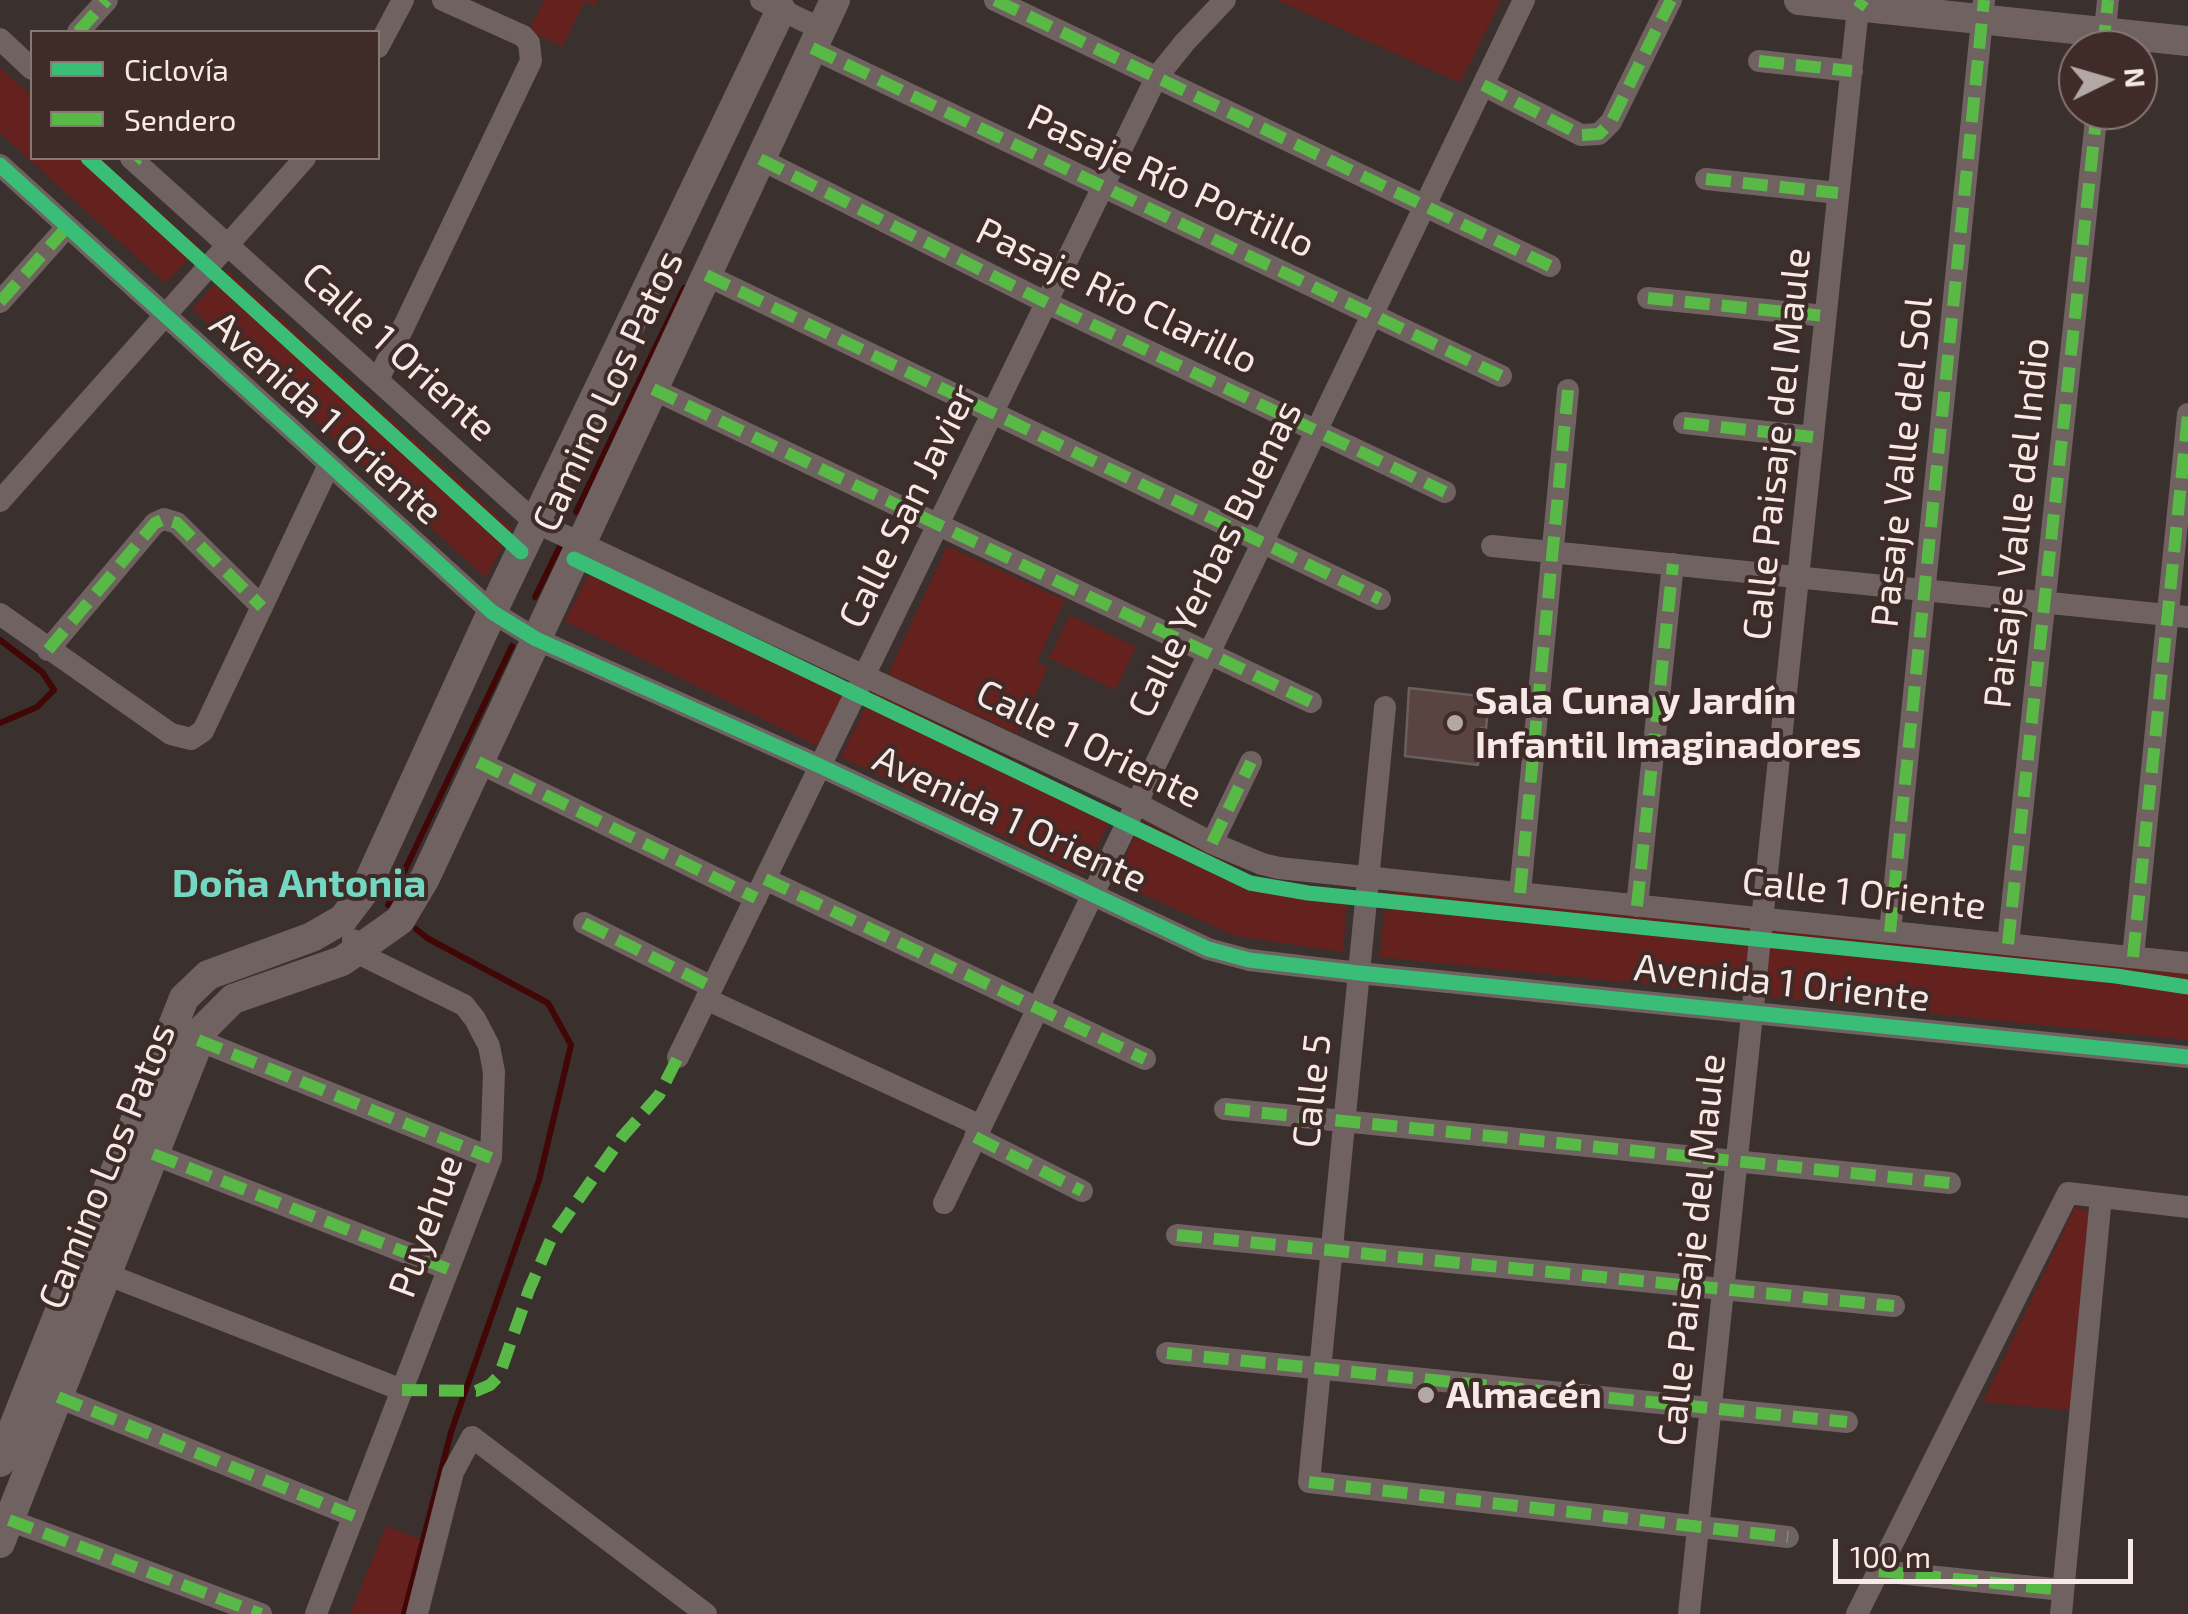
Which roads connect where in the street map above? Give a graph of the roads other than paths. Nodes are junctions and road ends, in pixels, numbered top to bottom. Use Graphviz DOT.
graph roads {
  1 [pos="107,0"];
  2 [pos="403,0"];
  3 [pos="443,0"];
  4 [pos="996,0"];
  5 [pos="1225,0"];
  6 [pos="1524,0"];
  7 [pos="1671,0"];
  8 [pos="1799,0"];
  9 [pos="2108,0"];
  10 [pos="776,3"];
  11 [pos="1861,4"];
  12 [pos="1983,10"];
  13 [pos="824,16"];
  14 [pos="80,30"];
  15 [pos="2059,30"];
  16 [pos="2105,30"];
  17 [pos="0,39"];
  18 [pos="2158,42"];
  19 [pos="2188,42"];
  20 [pos="380,43"];
  21 [pos="1759,60"];
  22 [pos="30,67"];
  23 [pos="1852,71"];
  24 [pos="1156,78"];
  25 [pos="1483,85"];
  26 [pos="2094,130"];
  27 [pos="760,159"];
  28 [pos="136,160"];
  29 [pos="303,160"];
  30 [pos="0,166"];
  31 [pos="1706,178"];
  32 [pos="1103,188"];
  33 [pos="1838,193"];
  34 [pos="1425,205"];
  35 [pos="67,227"];
  36 [pos="227,244"];
  37 [pos="1550,266"];
  38 [pos="706,275"];
  39 [pos="1648,298"];
  40 [pos="0,302"];
  41 [pos="1047,302"];
  42 [pos="1372,314"];
  43 [pos="164,315"];
  44 [pos="1826,316"];
  45 [pos="1501,376"];
  46 [pos="378,380"];
  47 [pos="653,389"];
  48 [pos="1568,390"];
  49 [pos="992,414"];
  50 [pos="2188,414"];
  51 [pos="1684,424"];
  52 [pos="1316,430"];
  53 [pos="1813,437"];
  54 [pos="330,465"];
  55 [pos="1445,492"];
  56 [pos="0,501"];
  57 [pos="535,522"];
  58 [pos="938,526"];
  59 [pos="1262,542"];
  60 [pos="581,544"];
  61 [pos="1492,546"];
  62 [pos="1551,552"];
  63 [pos="1673,564"];
  64 [pos="1798,577"];
  65 [pos="1924,588"];
  66 [pos="1380,599"];
  67 [pos="2043,602"];
  68 [pos="262,608"];
  69 [pos="492,612"];
  70 [pos="0,614"];
  71 [pos="2177,616"];
  72 [pos="536,639"];
  73 [pos="48,650"];
  74 [pos="1208,654"];
  75 [pos="864,676"];
  76 [pos="1311,702"];
  77 [pos="1385,707"];
  78 [pos="478,762"];
  79 [pos="1251,762"];
  80 [pos="820,766"];
  81 [pos="1136,803"];
  82 [pos="1212,842"];
  83 [pos="1368,878"];
  84 [pos="760,888"];
  85 [pos="1092,894"];
  86 [pos="1520,894"];
  87 [pos="1637,906"];
  88 [pos="1762,918"];
  89 [pos="343,920"];
  90 [pos="584,923"];
  91 [pos="1890,932"];
  92 [pos="2008,944"];
  93 [pos="356,952"];
  94 [pos="2132,957"];
  95 [pos="2188,963"];
  96 [pos="1358,973"];
  97 [pos="709,993"];
  98 [pos="1037,1007"];
  99 [pos="1752,1013"];
  100 [pos="198,1040"];
  101 [pos="2188,1057"];
  102 [pos="678,1058"];
  103 [pos="1145,1059"];
  104 [pos="1225,1110"];
  105 [pos="1344,1122"];
  106 [pos="978,1132"];
  107 [pos="153,1154"];
  108 [pos="491,1158"];
  109 [pos="1736,1162"];
  110 [pos="1950,1184"];
  111 [pos="1082,1191"];
  112 [pos="2101,1196"];
  113 [pos="944,1203"];
  114 [pos="2188,1207"];
  115 [pos="1177,1235"];
  116 [pos="1331,1250"];
  117 [pos="448,1268"];
  118 [pos="106,1274"];
  119 [pos="1723,1290"];
  120 [pos="1894,1306"];
  121 [pos="1167,1353"];
  122 [pos="1320,1369"];
  123 [pos="53,1382"];
  124 [pos="402,1390"];
  125 [pos="1710,1409"];
  126 [pos="1847,1422"];
  127 [pos="0,1462"];
  128 [pos="354,1516"];
  129 [pos="1698,1528"];
  130 [pos="4,1532"];
  131 [pos="1788,1537"];
  132 [pos="1879,1570"];
  133 [pos="2062,1602"];
  134 [pos="261,1614"];
  135 [pos="316,1614"];
  136 [pos="417,1614"];
  137 [pos="706,1614"];
  138 [pos="1688,1614"];
  139 [pos="1858,1614"];
  1 -- 14 [label="street"];
  2 -- 20 [label="street"];
  3 -- 46 [label="street"];
  4 -- 24 [label="street"];
  5 -- 24 [label="street, Calle San Javier"];
  6 -- 25 [label="street, Calle Yerbas Buenas"];
  7 -- 25 [label="street"];
  8 -- 11 [label="street"];
  9 -- 16 [label="street"];
  10 -- 13 [label="street, Pasaje Río Portillo"];
  10 -- 57 [label="street, Camino Los Patos"];
  11 -- 12 [label="street"];
  11 -- 23 [label="street, Calle Paisaje del Maule"];
  12 -- 15 [label="street"];
  12 -- 65 [label="street, Pasaje Valle del Sol"];
  13 -- 27 [label="street, Camino Los Patos"];
  13 -- 32 [label="street, Pasaje Río Portillo"];
  17 -- 22 [label="street"];
  18 -- 19 [label="street"];
  21 -- 23 [label="street"];
  23 -- 33 [label="street, Calle Paisaje del Maule"];
  24 -- 32 [label="street, Calle San Javier"];
  24 -- 34 [label="street"];
  25 -- 34 [label="street, Calle Yerbas Buenas"];
  26 -- 67 [label="street, Paisaje Valle del Indio"];
  27 -- 38 [label="street, Camino Los Patos"];
  27 -- 41 [label="street, Pasaje Río Clarillo"];
  28 -- 36 [label="street, Calle 1 Oriente"];
  29 -- 36 [label="street"];
  30 -- 35 [label="street, Avenida 1 Oriente"];
  31 -- 33 [label="street"];
  32 -- 41 [label="street, Calle San Javier"];
  32 -- 42 [label="street, Pasaje Río Portillo"];
  33 -- 44 [label="street, Calle Paisaje del Maule"];
  34 -- 37 [label="street"];
  34 -- 42 [label="street, Calle Yerbas Buenas"];
  35 -- 40 [label="street"];
  35 -- 43 [label="street, Avenida 1 Oriente"];
  36 -- 43 [label="street"];
  36 -- 46 [label="street, Calle 1 Oriente"];
  38 -- 47 [label="street, Camino Los Patos"];
  38 -- 49 [label="street"];
  39 -- 44 [label="street"];
  41 -- 49 [label="street, Calle San Javier"];
  41 -- 52 [label="street, Pasaje Río Clarillo"];
  42 -- 45 [label="street, Pasaje Río Portillo"];
  42 -- 52 [label="street, Calle Yerbas Buenas"];
  43 -- 54 [label="street, Avenida 1 Oriente"];
  43 -- 56 [label="street"];
  44 -- 53 [label="street, Calle Paisaje del Maule"];
  46 -- 57 [label="street, Calle 1 Oriente"];
  47 -- 58 [label="street"];
  47 -- 60 [label="street, Camino Los Patos"];
  48 -- 62 [label="street"];
  49 -- 58 [label="street, Calle San Javier"];
  49 -- 59 [label="street"];
  50 -- 71 [label="street"];
  51 -- 53 [label="street"];
  52 -- 55 [label="street, Pasaje Río Clarillo"];
  52 -- 59 [label="street, Calle Yerbas Buenas"];
  53 -- 64 [label="street, Calle Paisaje del Maule"];
  54 -- 68 [label="street"];
  54 -- 69 [label="street, Avenida 1 Oriente"];
  57 -- 60 [label="street, Calle 1 Oriente"];
  57 -- 69 [label="street, Camino Los Patos"];
  58 -- 74 [label="street"];
  58 -- 75 [label="street, Calle San Javier"];
  59 -- 66 [label="street"];
  59 -- 74 [label="street, Calle Yerbas Buenas"];
  60 -- 72 [label="street, Camino Los Patos"];
  60 -- 75 [label="street, Calle 1 Oriente"];
  61 -- 62 [label="street"];
  62 -- 63 [label="street"];
  62 -- 86 [label="street"];
  63 -- 64 [label="street"];
  63 -- 87 [label="street"];
  64 -- 65 [label="street"];
  64 -- 88 [label="street, Calle Paisaje del Maule"];
  65 -- 67 [label="street"];
  65 -- 91 [label="street, Pasaje Valle del Sol"];
  67 -- 71 [label="street"];
  67 -- 92 [label="street, Paisaje Valle del Indio"];
  68 -- 73 [label="street"];
  68 -- 73 [label="street"];
  69 -- 72 [label="street, Avenida 1 Oriente"];
  69 -- 89 [label="street, Camino Los Patos"];
  70 -- 73 [label="street"];
  71 -- 94 [label="street"];
  72 -- 78 [label="street, Camino Los Patos"];
  72 -- 80 [label="street, Avenida 1 Oriente"];
  74 -- 76 [label="street"];
  74 -- 81 [label="street, Calle Yerbas Buenas"];
  75 -- 80 [label="street, Calle San Javier"];
  75 -- 81 [label="street, Calle 1 Oriente"];
  77 -- 83 [label="street, Calle 5"];
  78 -- 84 [label="street"];
  78 -- 93 [label="street, Camino Los Patos"];
  79 -- 82 [label="street"];
  80 -- 84 [label="street, Calle San Javier"];
  80 -- 85 [label="street, Avenida 1 Oriente"];
  81 -- 82 [label="street, Calle 1 Oriente"];
  81 -- 85 [label="street, Calle Yerbas Buenas"];
  82 -- 83 [label="street, Calle 1 Oriente"];
  83 -- 86 [label="street, Calle 1 Oriente"];
  83 -- 96 [label="street, Calle 5"];
  84 -- 97 [label="street, Calle San Javier"];
  84 -- 98 [label="street"];
  85 -- 96 [label="street, Avenida 1 Oriente"];
  85 -- 98 [label="street, Calle Yerbas Buenas"];
  86 -- 87 [label="street, Calle 1 Oriente"];
  87 -- 88 [label="street, Calle 1 Oriente"];
  88 -- 91 [label="street, Calle 1 Oriente"];
  88 -- 99 [label="street, Calle Paisaje del Maule"];
  89 -- 93 [label="street"];
  89 -- 123 [label="street, Camino Los Patos"];
  90 -- 97 [label="street"];
  91 -- 92 [label="street, Calle 1 Oriente"];
  92 -- 94 [label="street, Calle 1 Oriente"];
  93 -- 100 [label="street, Camino Los Patos"];
  93 -- 108 [label="street, Puyehue"];
  94 -- 95 [label="street, Calle 1 Oriente"];
  96 -- 99 [label="street, Avenida 1 Oriente"];
  96 -- 105 [label="street, Calle 5"];
  97 -- 102 [label="street, Calle San Javier"];
  97 -- 106 [label="street"];
  98 -- 103 [label="street"];
  98 -- 106 [label="street, Calle Yerbas Buenas"];
  99 -- 101 [label="street, Avenida 1 Oriente"];
  99 -- 109 [label="street, Calle Paisaje del Maule"];
  100 -- 107 [label="street, Camino Los Patos"];
  100 -- 108 [label="street"];
  104 -- 105 [label="street"];
  105 -- 109 [label="street"];
  105 -- 116 [label="street, Calle 5"];
  106 -- 111 [label="street"];
  106 -- 113 [label="street, Calle Yerbas Buenas"];
  107 -- 117 [label="street"];
  107 -- 118 [label="street, Camino Los Patos"];
  108 -- 117 [label="street, Puyehue"];
  109 -- 110 [label="street"];
  109 -- 119 [label="street, Calle Paisaje del Maule"];
  112 -- 114 [label="street"];
  112 -- 132 [label="street"];
  112 -- 133 [label="street"];
  115 -- 116 [label="street"];
  116 -- 119 [label="street"];
  116 -- 122 [label="street, Calle 5"];
  117 -- 124 [label="street, Puyehue"];
  118 -- 123 [label="street, Camino Los Patos"];
  118 -- 124 [label="street"];
  119 -- 120 [label="street"];
  119 -- 125 [label="street, Calle Paisaje del Maule"];
  121 -- 122 [label="street"];
  122 -- 125 [label="street"];
  122 -- 129 [label="street, Calle 5"];
  123 -- 127 [label="street, Camino Los Patos"];
  123 -- 128 [label="street"];
  123 -- 130 [label="street, Camino Los Patos"];
  124 -- 128 [label="street, Puyehue"];
  125 -- 126 [label="street"];
  125 -- 129 [label="street, Calle Paisaje del Maule"];
  128 -- 135 [label="street, Puyehue"];
  129 -- 131 [label="street"];
  129 -- 138 [label="street, Calle Paisaje del Maule"];
  130 -- 134 [label="street"];
  132 -- 133 [label="street"];
  132 -- 139 [label="street"];
  136 -- 137 [label="street"];
}
